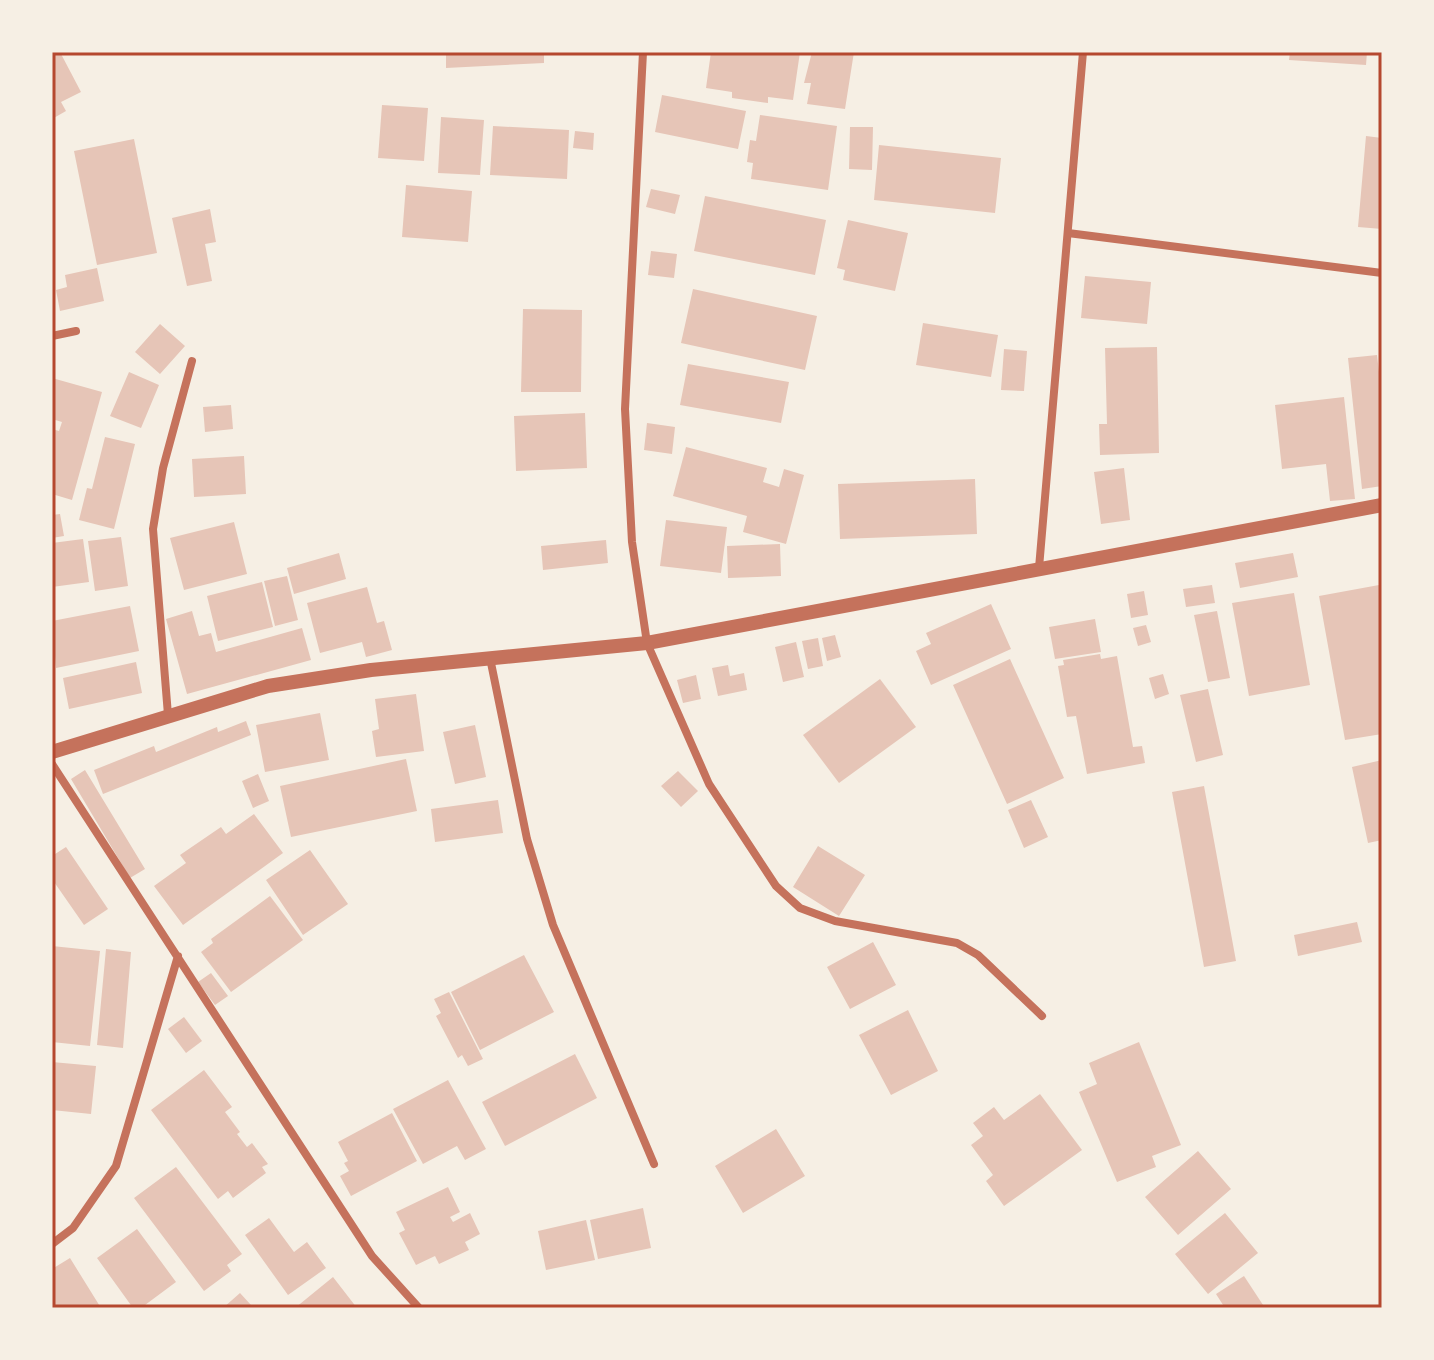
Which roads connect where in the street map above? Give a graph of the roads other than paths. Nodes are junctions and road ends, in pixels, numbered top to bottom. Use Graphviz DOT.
graph roads {
  1 [pos="643,52"];
  2 [pos="1083,52"];
  3 [pos="1068,233"];
  4 [pos="1382,273"];
  5 [pos="76,331"];
  6 [pos="52,336"];
  7 [pos="192,361"];
  8 [pos="1382,505"];
  9 [pos="1039,568"];
  10 [pos="647,643"];
  11 [pos="490,658"];
  12 [pos="168,715"];
  13 [pos="52,752"];
  14 [pos="52,764"];
  15 [pos="178,956"];
  16 [pos="1042,1016"];
  17 [pos="654,1164"];
  18 [pos="52,1244"];
  19 [pos="419,1308"];
  1 -- 10 [label="street"];
  2 -- 3 [label="street"];
  3 -- 4 [label="street"];
  3 -- 9 [label="street"];
  5 -- 6 [label="street"];
  7 -- 12 [label="street"];
  8 -- 9 [label="street"];
  9 -- 10 [label="street"];
  10 -- 11 [label="street"];
  10 -- 16 [label="street"];
  11 -- 12 [label="street"];
  11 -- 17 [label="street"];
  12 -- 13 [label="street"];
  14 -- 15 [label="street"];
  15 -- 18 [label="street"];
  15 -- 19 [label="street"];
}
